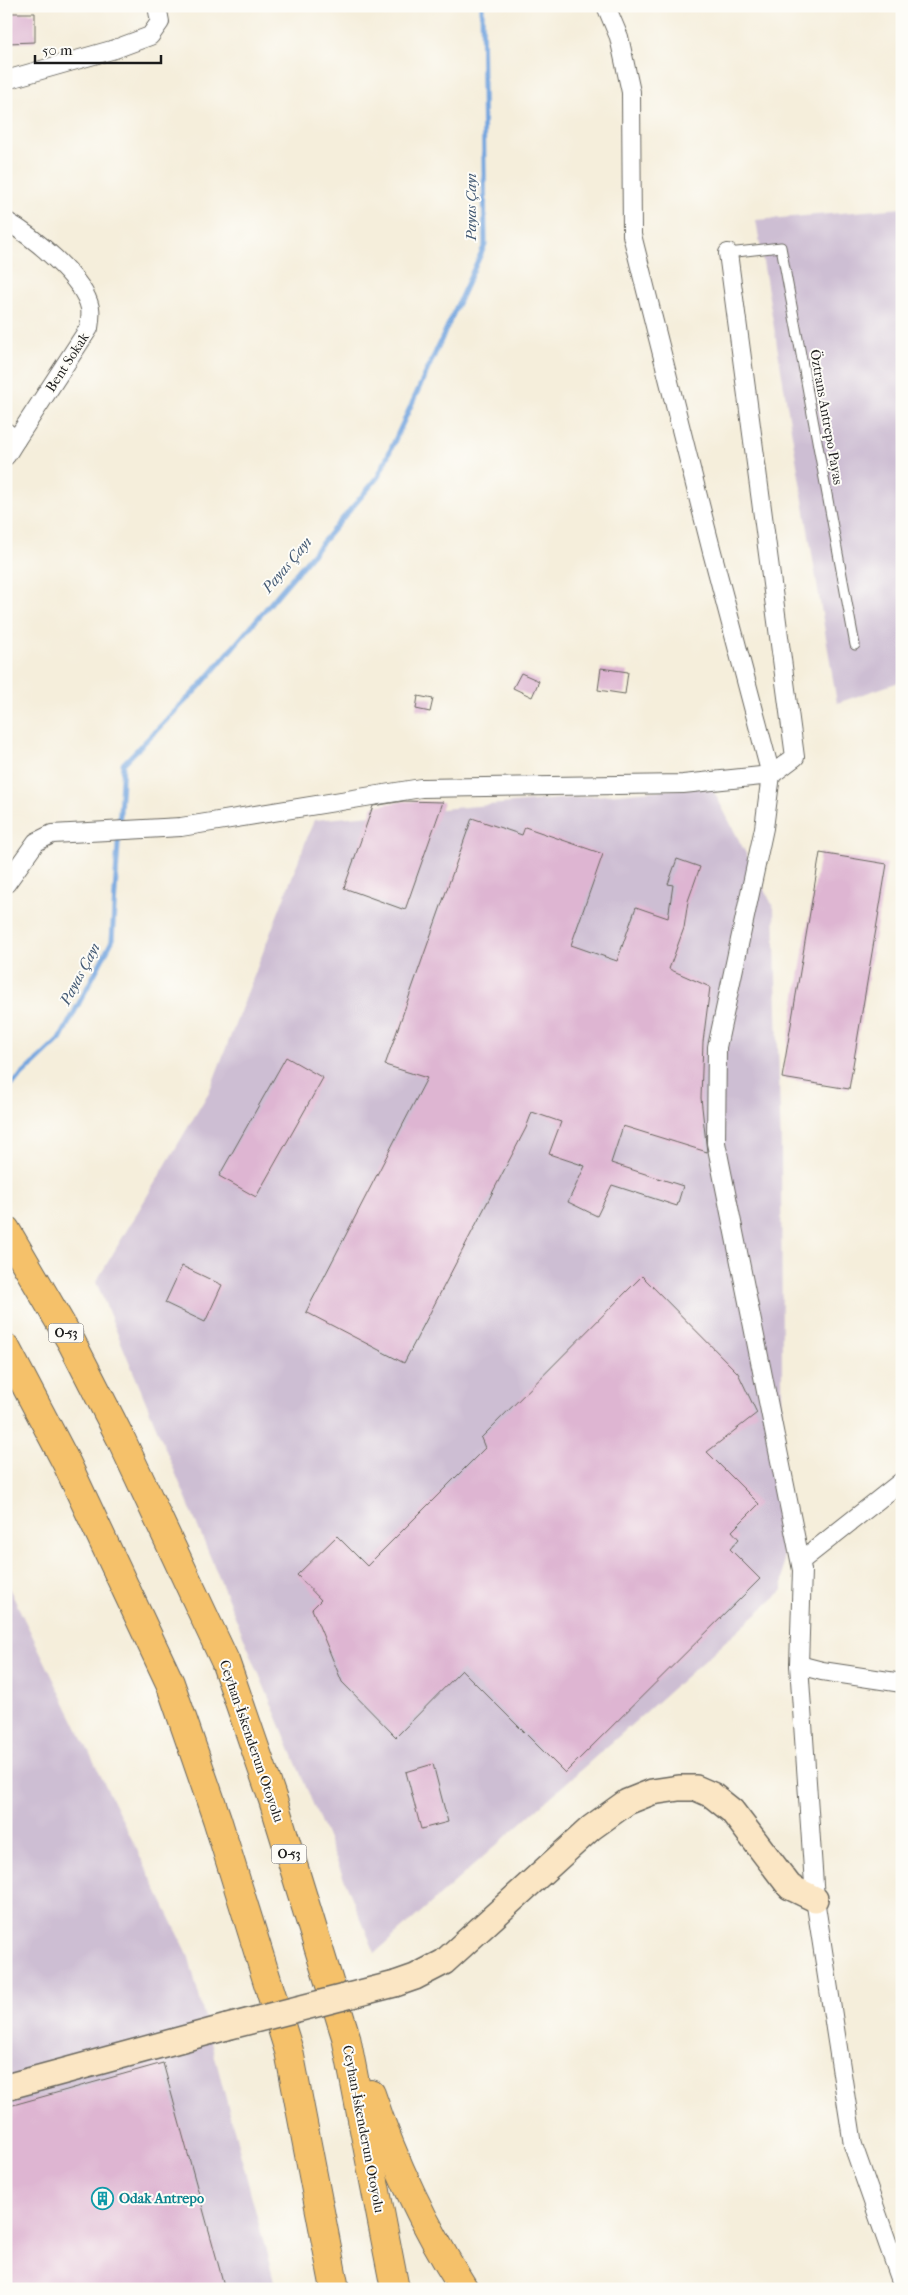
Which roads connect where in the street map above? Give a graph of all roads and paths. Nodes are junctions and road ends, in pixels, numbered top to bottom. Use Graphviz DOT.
graph roads {
  1 [pos="157,6"];
  2 [pos="606,6"];
  3 [pos="6,80"];
  4 [pos="6,221"];
  5 [pos="728,253"];
  6 [pos="11,436"];
  7 [pos="6,456"];
  8 [pos="855,645"];
  9 [pos="772,775"];
  10 [pos="6,884"];
  11 [pos="6,1230"];
  12 [pos="6,1348"];
  13 [pos="902,1481"];
  14 [pos="801,1561"];
  15 [pos="799,1665"];
  16 [pos="902,1683"];
  17 [pos="273,1800"];
  18 [pos="815,1899"];
  19 [pos="6,2087"];
  20 [pos="902,2284"];
  21 [pos="335,2289"];
  22 [pos="395,2289"];
  23 [pos="464,2289"];
  1 -- 3 [label="street"];
  2 -- 9 [label="street"];
  4 -- 6 [label="street, Bent Sokak"];
  5 -- 8 [label="lane, Öztrans Antrepo Payas"];
  5 -- 9 [label="street"];
  6 -- 7 [label="street, Bent Sokak"];
  9 -- 10 [label="street"];
  9 -- 14 [label="street"];
  11 -- 17 [label="highway, Ceyhan-İskenderun Otoyolu / O-53"];
  12 -- 21 [label="highway"];
  13 -- 14 [label="street"];
  14 -- 15 [label="street"];
  15 -- 16 [label="street"];
  15 -- 18 [label="street"];
  17 -- 22 [label="highway, Ceyhan-İskenderun Otoyolu / O-53"];
  17 -- 23 [label="highway"];
  18 -- 19 [label="street, bridge"];
  18 -- 20 [label="street"];
}
